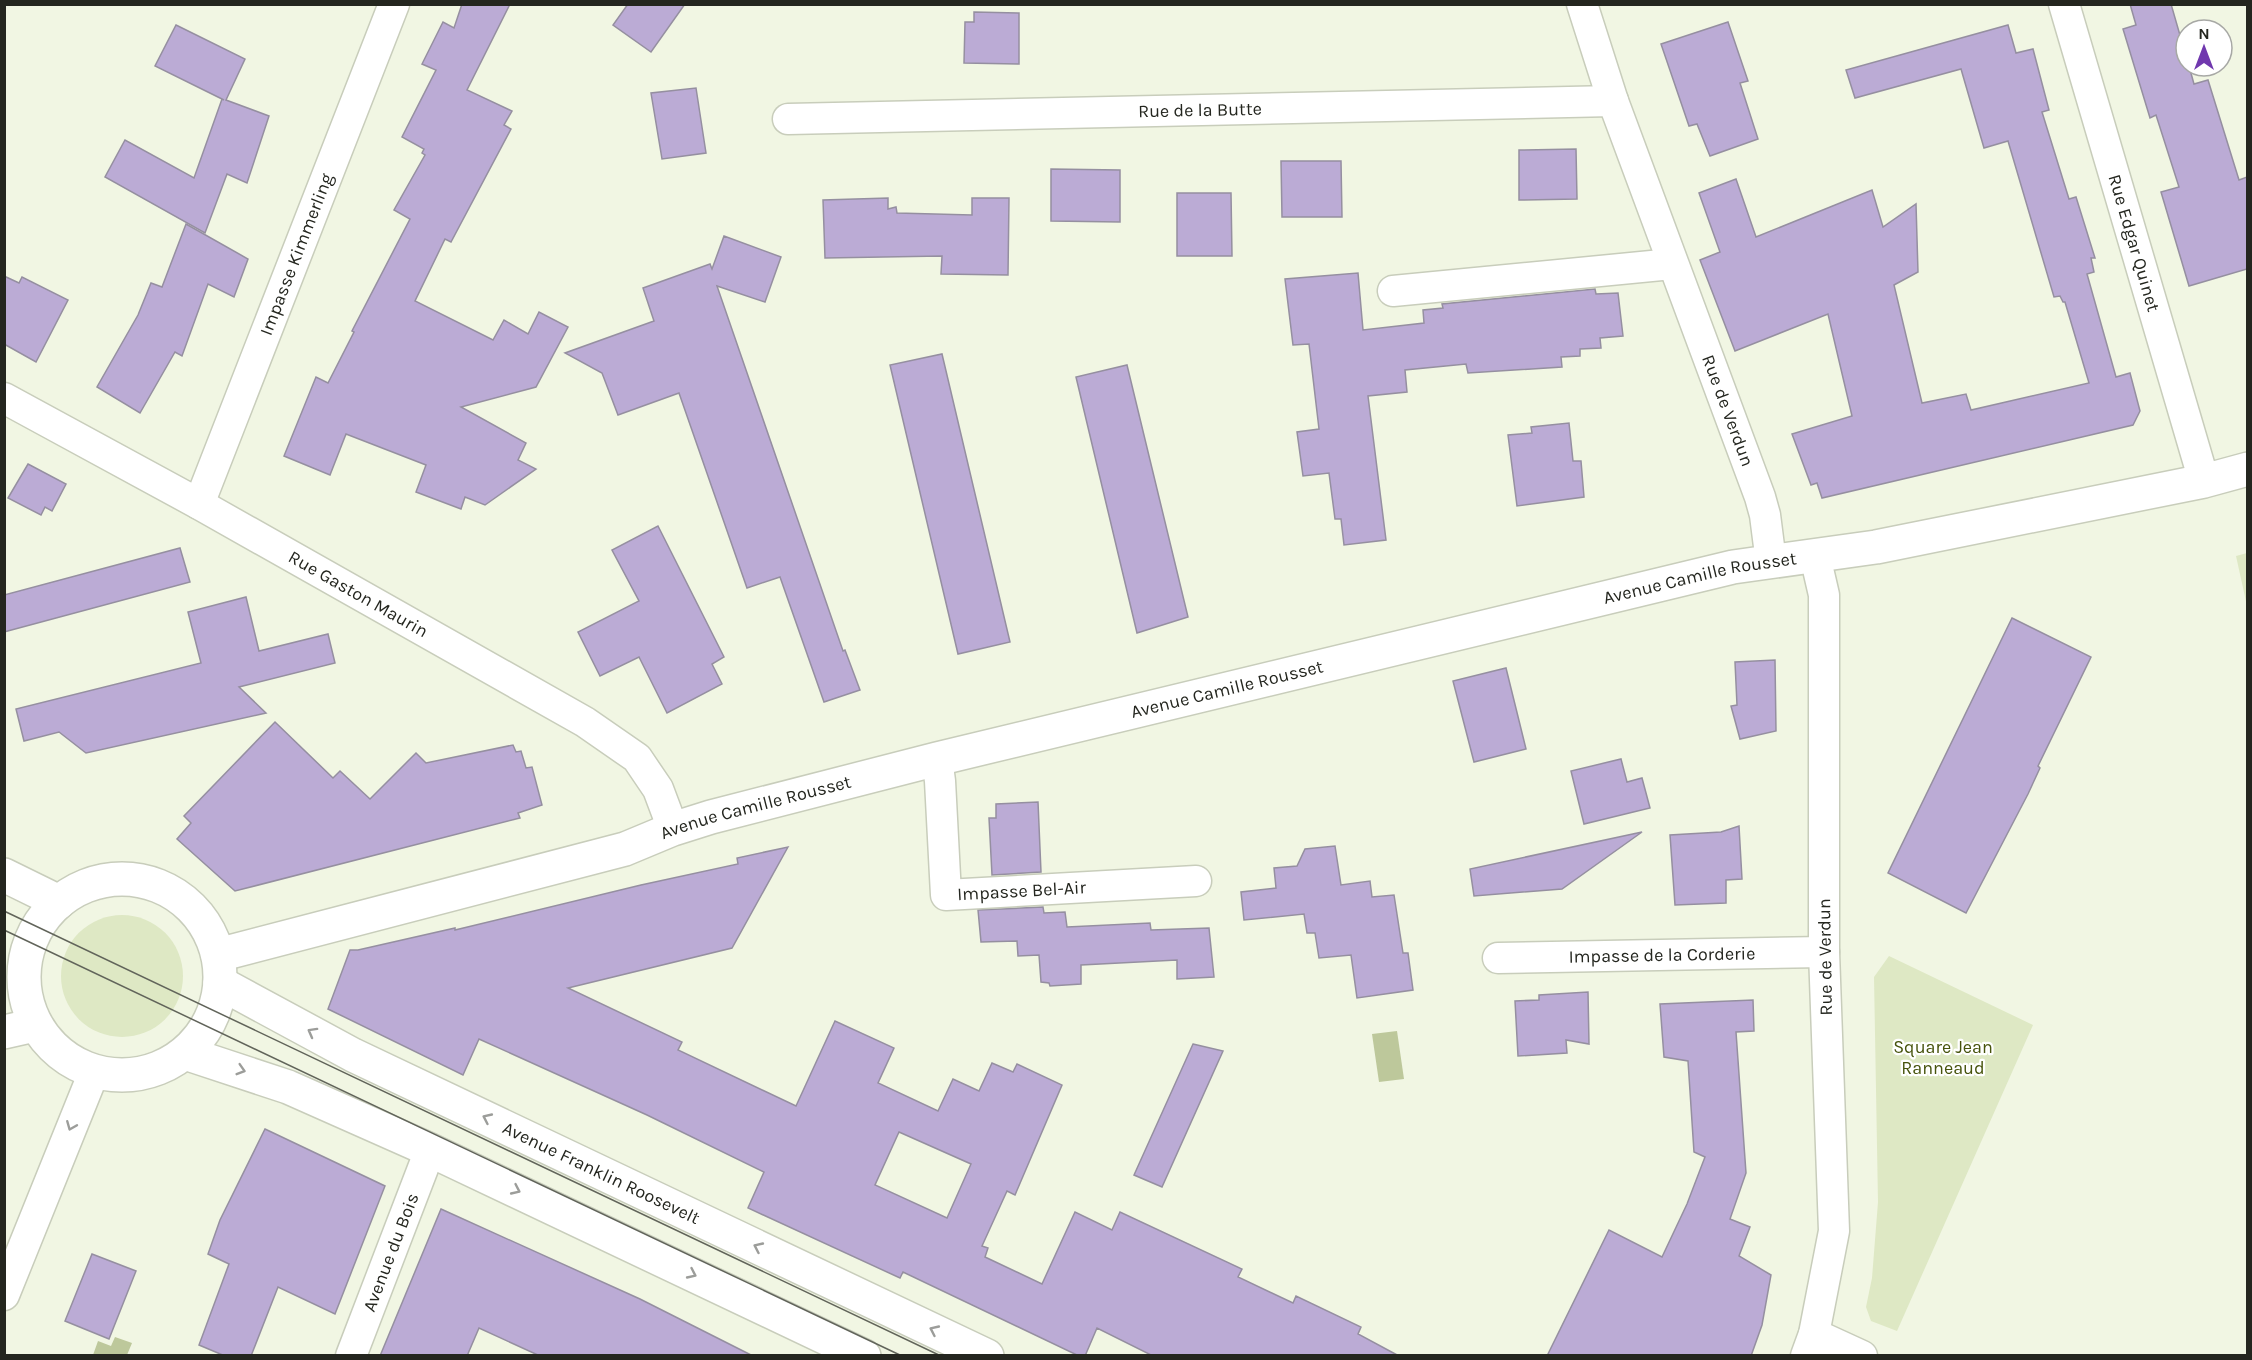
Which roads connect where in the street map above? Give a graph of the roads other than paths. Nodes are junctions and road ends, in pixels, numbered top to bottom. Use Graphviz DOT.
graph roads {
  1 [pos="394,4"];
  2 [pos="1582,4"];
  3 [pos="2064,4"];
  4 [pos="1613,100"];
  5 [pos="788,120"];
  6 [pos="1672,264"];
  7 [pos="1393,291"];
  8 [pos="4,398"];
  9 [pos="2247,469"];
  10 [pos="2204,481"];
  11 [pos="199,504"];
  12 [pos="1815,556"];
  13 [pos="1771,562"];
  14 [pos="937,759"];
  15 [pos="673,829"];
  16 [pos="4,876"];
  17 [pos="1196,881"];
  18 [pos="58,902"];
  19 [pos="1824,952"];
  20 [pos="1498,958"];
  21 [pos="219,969"];
  22 [pos="14,980"];
  23 [pos="20,1029"];
  24 [pos="185,1053"];
  25 [pos="94,1072"];
  26 [pos="430,1150"];
  27 [pos="4,1295"];
  28 [pos="1810,1345"];
  29 [pos="351,1356"];
  30 [pos="864,1356"];
  31 [pos="987,1356"];
  32 [pos="1862,1356"];
  1 -- 11 [label="street, Impasse Kimmerling"];
  2 -- 4 [label="street, Rue de Verdun"];
  3 -- 10 [label="street, Rue Edgar Quinet"];
  4 -- 5 [label="street, Rue de la Butte"];
  4 -- 6 [label="street, Rue de Verdun"];
  6 -- 7 [label="street"];
  6 -- 13 [label="street, Rue de Verdun"];
  8 -- 11 [label="street, Rue Gaston Maurin"];
  9 -- 10 [label="main road, Avenue Camille Rousset"];
  10 -- 12 [label="main road, Avenue Camille Rousset"];
  11 -- 15 [label="street, Rue Gaston Maurin"];
  12 -- 13 [label="main road, Avenue Camille Rousset"];
  12 -- 19 [label="street, Rue de Verdun"];
  13 -- 14 [label="main road, Avenue Camille Rousset"];
  14 -- 15 [label="main road, Avenue Camille Rousset"];
  14 -- 17 [label="street, Impasse Bel-Air"];
  15 -- 21 [label="main road, Avenue Camille Rousset"];
  16 -- 18 [label="main road"];
  18 -- 21 [label="main road"];
  18 -- 22 [label="main road"];
  19 -- 20 [label="street, Impasse de la Corderie"];
  19 -- 28 [label="street, Rue de Verdun"];
  21 -- 24 [label="main road"];
  31 -- 21 [label="main road, Avenue Franklin Roosevelt, one-way"];
  22 -- 23 [label="main road"];
  23 -- 25 [label="main road"];
  24 -- 25 [label="main road"];
  24 -- 26 [label="main road, one-way"];
  25 -- 27 [label="street, one-way"];
  26 -- 29 [label="street, Avenue du Bois"];
  26 -- 30 [label="main road, one-way"];
  28 -- 32 [label="street"];
}
